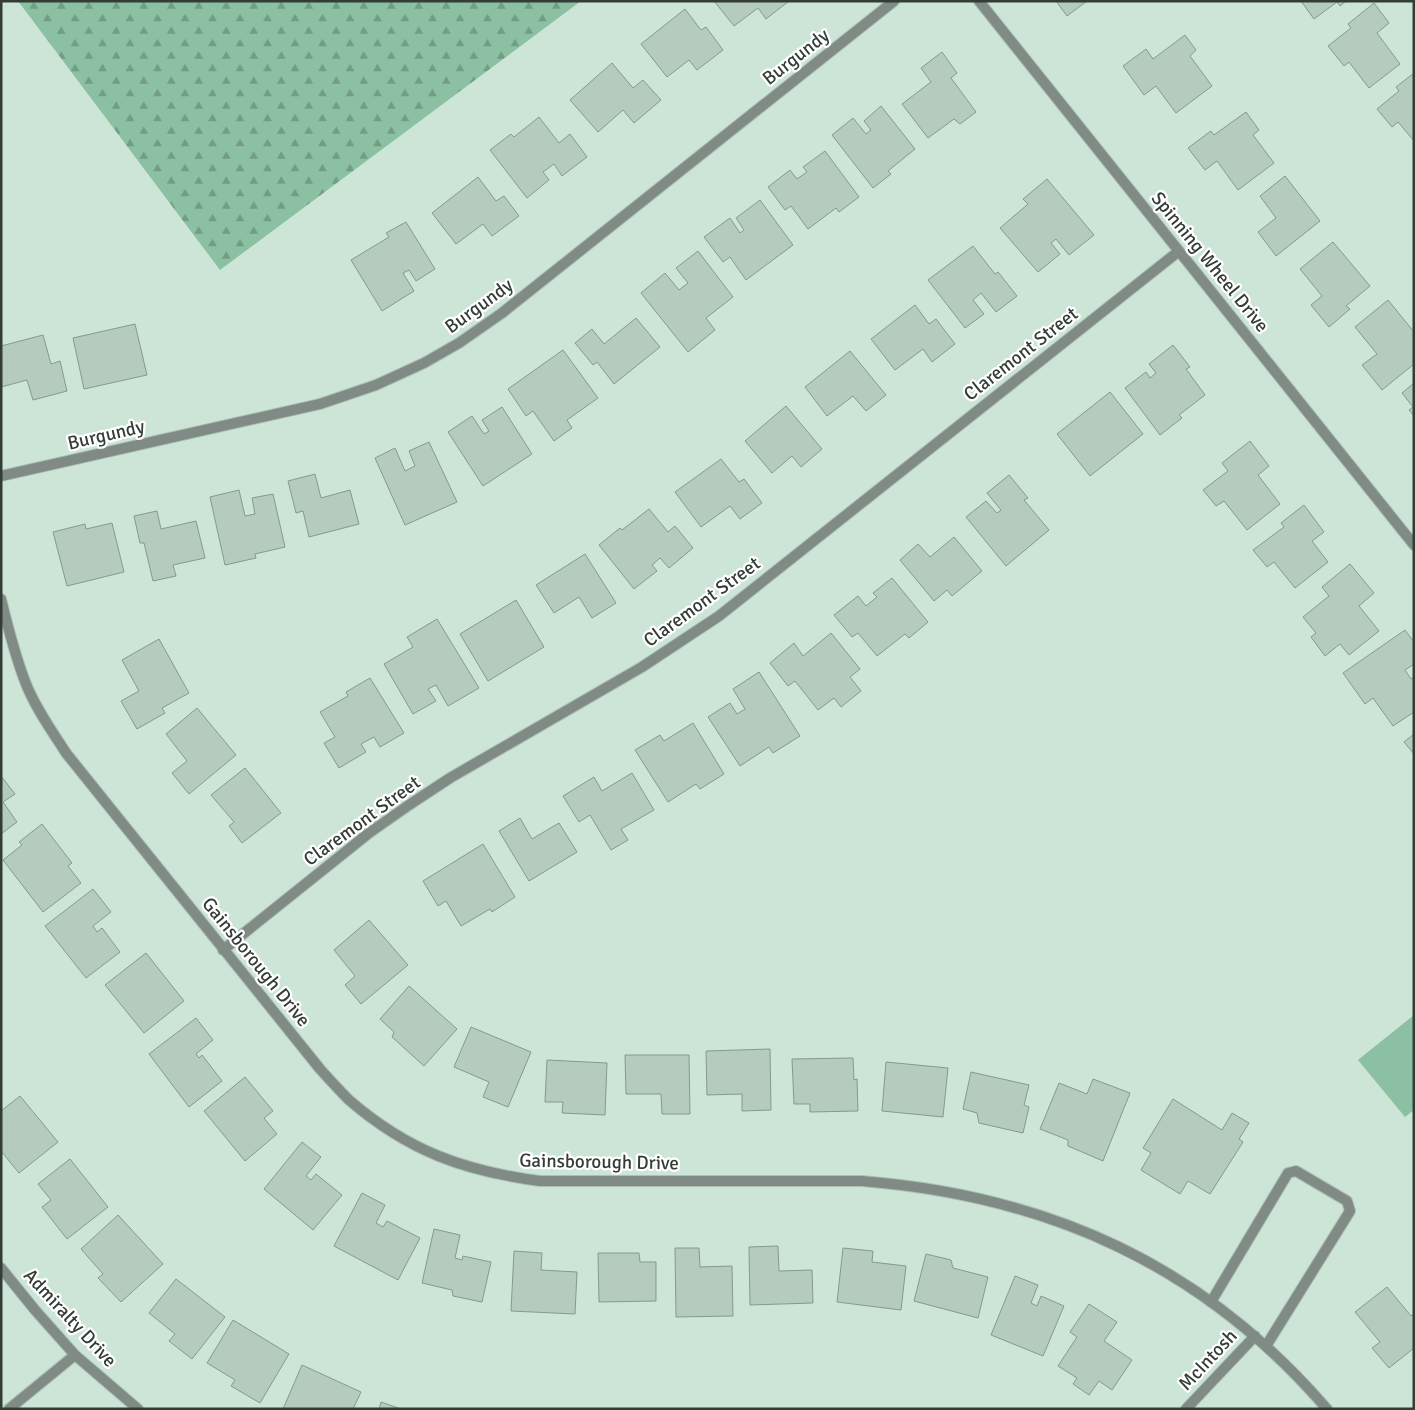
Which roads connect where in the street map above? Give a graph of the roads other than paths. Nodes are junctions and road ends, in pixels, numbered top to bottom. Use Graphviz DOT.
graph roads {
  1 [pos="894,1"];
  2 [pos="979,1"];
  3 [pos="1179,251"];
  4 [pos="1,476"];
  5 [pos="1414,545"];
  6 [pos="1,599"];
  7 [pos="223,950"];
  8 [pos="1,1268"];
  9 [pos="1211,1302"];
  10 [pos="1255,1336"];
  11 [pos="1266,1346"];
  12 [pos="76,1355"];
  13 [pos="9,1409"];
  14 [pos="138,1409"];
  15 [pos="1186,1409"];
  16 [pos="1327,1409"];
  1 -- 4 [label="street, Burgundy"];
  2 -- 3 [label="street, Spinning Wheel Drive"];
  3 -- 5 [label="street, Spinning Wheel Drive"];
  3 -- 7 [label="street, Claremont Street"];
  6 -- 7 [label="street, Gainsborough Drive"];
  7 -- 9 [label="street, Gainsborough Drive"];
  8 -- 12 [label="street, Admiralty Drive"];
  9 -- 10 [label="street, Gainsborough Drive"];
  9 -- 11 [label="street"];
  10 -- 11 [label="street, Gainsborough Drive"];
  10 -- 15 [label="street, McIntosh"];
  11 -- 16 [label="street, Gainsborough Drive"];
  12 -- 13 [label="street"];
  12 -- 14 [label="street, Admiralty Drive"];
}
